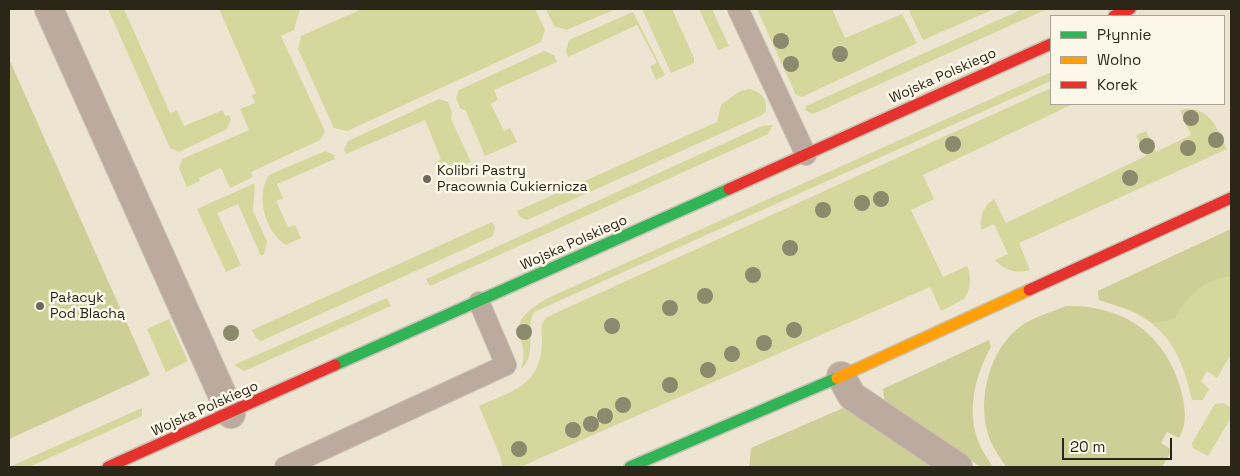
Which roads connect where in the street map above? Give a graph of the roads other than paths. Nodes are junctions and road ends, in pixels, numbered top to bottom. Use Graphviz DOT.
graph roads {
  1 [pos="49,9"];
  2 [pos="738,9"];
  3 [pos="1130,9"];
  4 [pos="1116,15"];
  5 [pos="1050,44"];
  6 [pos="806,155"];
  7 [pos="1231,198"];
  8 [pos="479,302"];
  9 [pos="841,376"];
  10 [pos="231,414"];
  11 [pos="108,467"];
  12 [pos="286,467"];
  13 [pos="630,467"];
  14 [pos="958,467"];
  1 -- 10 [label="street"];
  2 -- 6 [label="lane"];
  3 -- 4 [label="main road"];
  5 -- 6 [label="main road, Wojska Polskiego"];
  6 -- 8 [label="main road, Wojska Polskiego"];
  7 -- 9 [label="main road"];
  8 -- 10 [label="main road, Wojska Polskiego"];
  8 -- 12 [label="lane"];
  9 -- 13 [label="main road"];
  9 -- 14 [label="street"];
  10 -- 11 [label="main road, Wojska Polskiego"];
}
